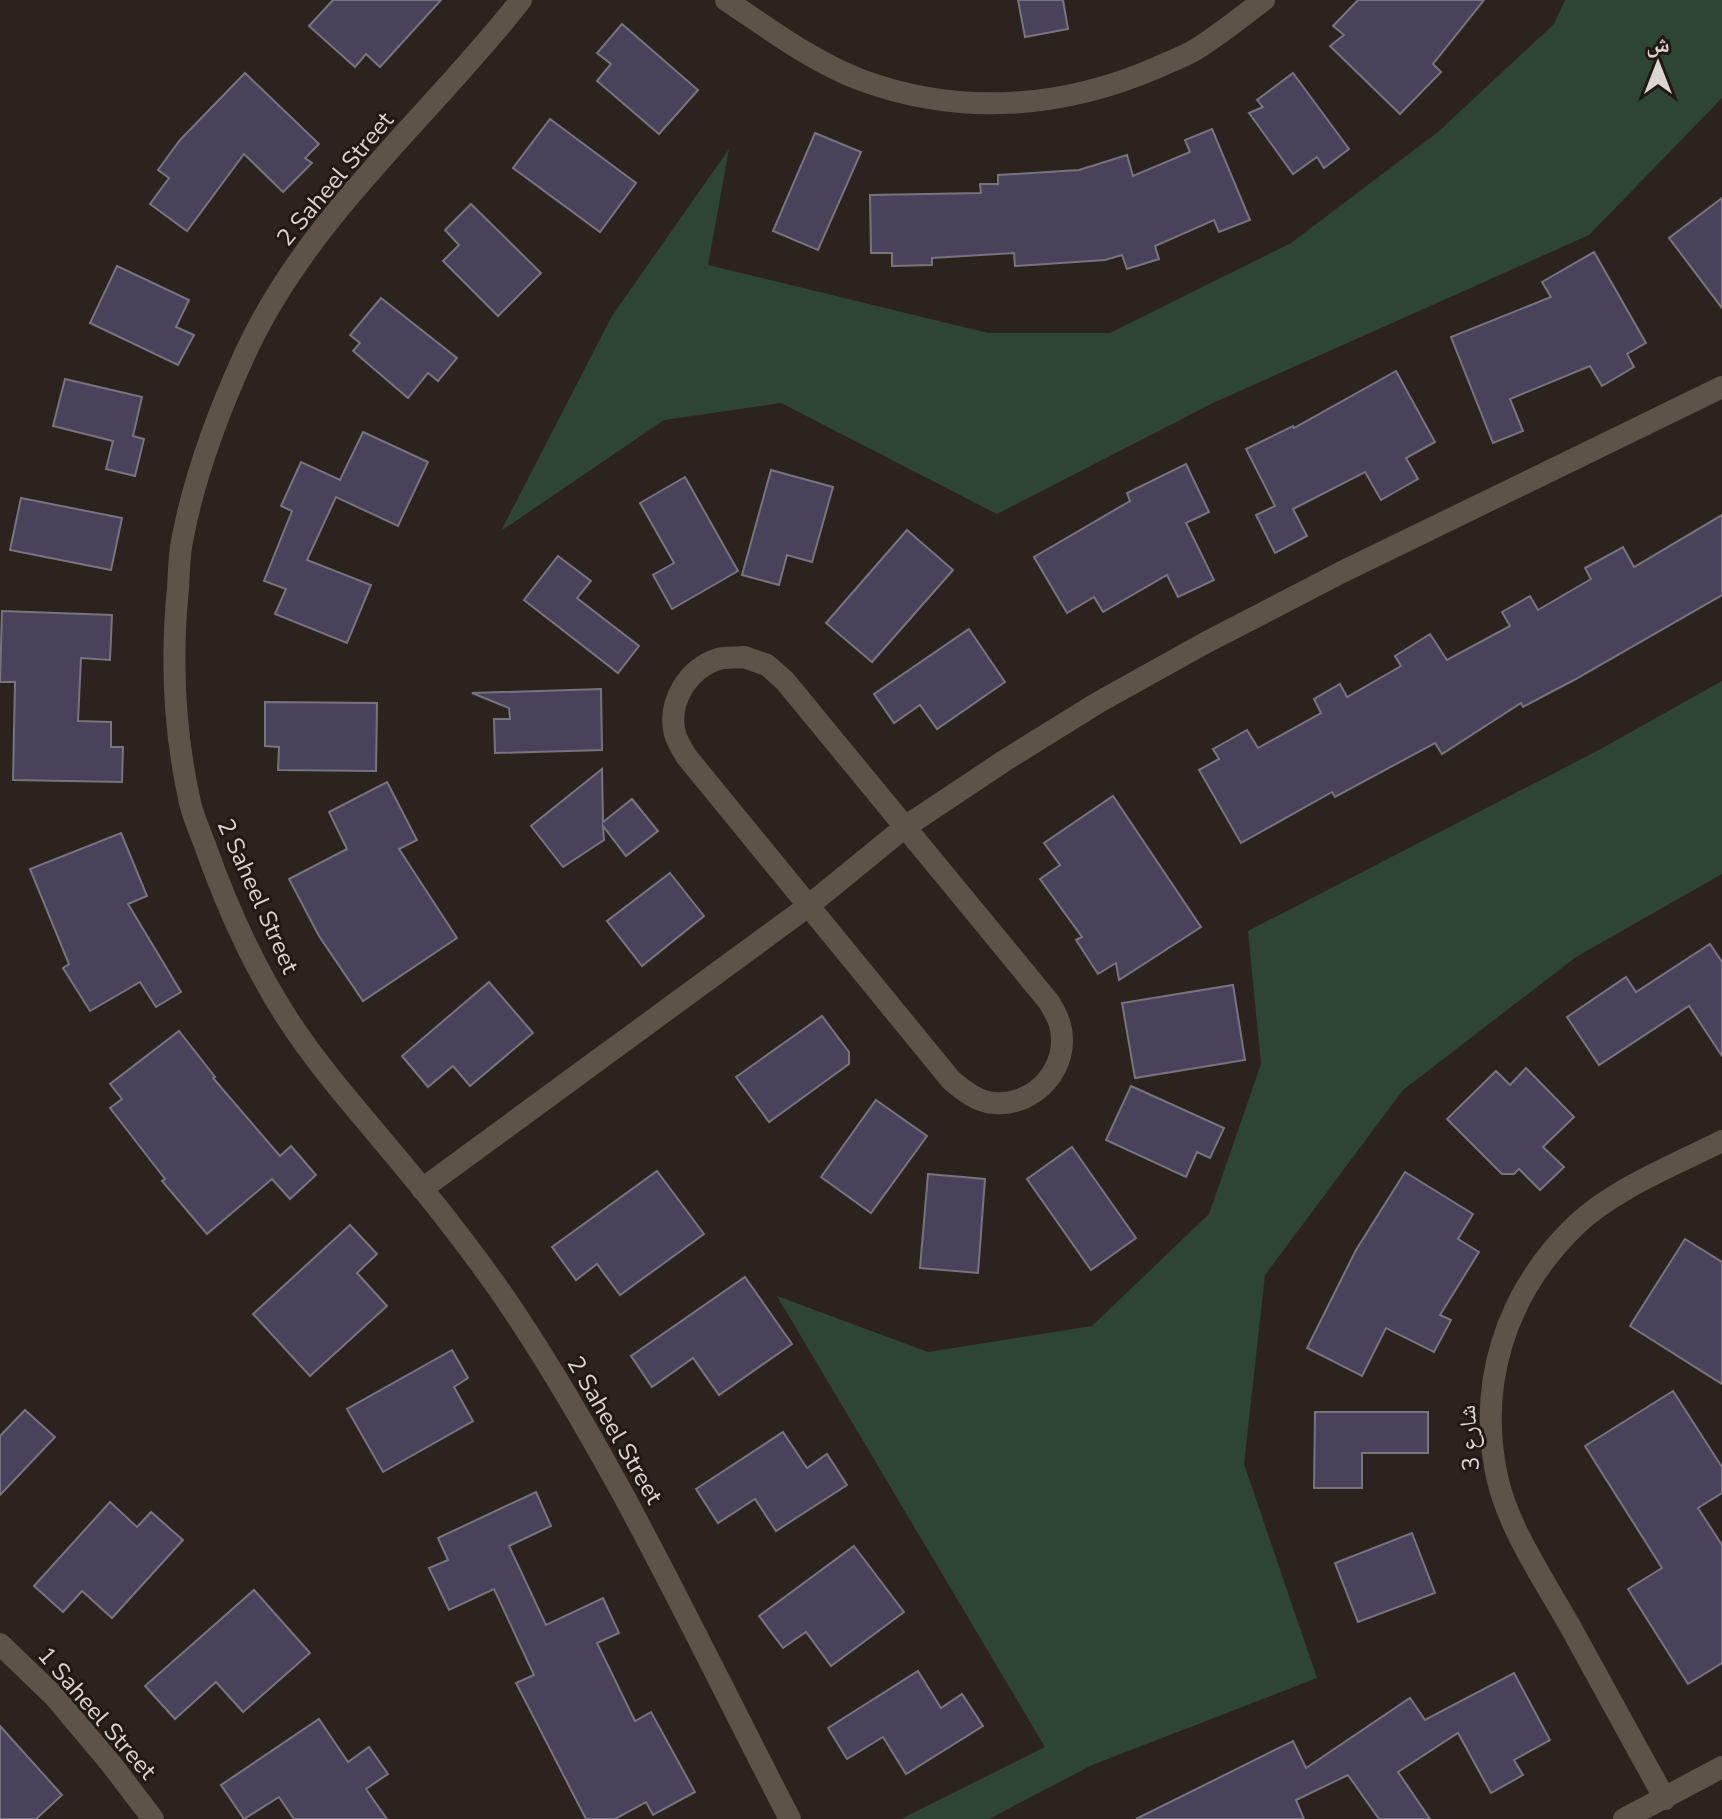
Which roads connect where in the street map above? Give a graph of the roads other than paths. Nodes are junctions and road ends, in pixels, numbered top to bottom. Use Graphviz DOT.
graph roads {
  1 [pos="521,0"];
  2 [pos="726,0"];
  3 [pos="1264,0"];
  4 [pos="1722,387"];
  5 [pos="905,827"];
  6 [pos="807,907"];
  7 [pos="1722,1141"];
  8 [pos="422,1189"];
  9 [pos="0,1644"];
  10 [pos="1722,1767"];
  11 [pos="1665,1799"];
  12 [pos="153,1819"];
  13 [pos="790,1819"];
  14 [pos="1624,1819"];
  1 -- 8 [label="street, 2 Saheel Street"];
  2 -- 3 [label="street"];
  4 -- 5 [label="street"];
  5 -- 6 [label="street"];
  5 -- 6 [label="street"];
  5 -- 6 [label="street"];
  6 -- 8 [label="street"];
  7 -- 11 [label="street, 3 شارع"];
  8 -- 13 [label="street, 2 Saheel Street"];
  9 -- 12 [label="street, 1 Saheel Street"];
  10 -- 11 [label="street"];
  11 -- 14 [label="street"];
}
